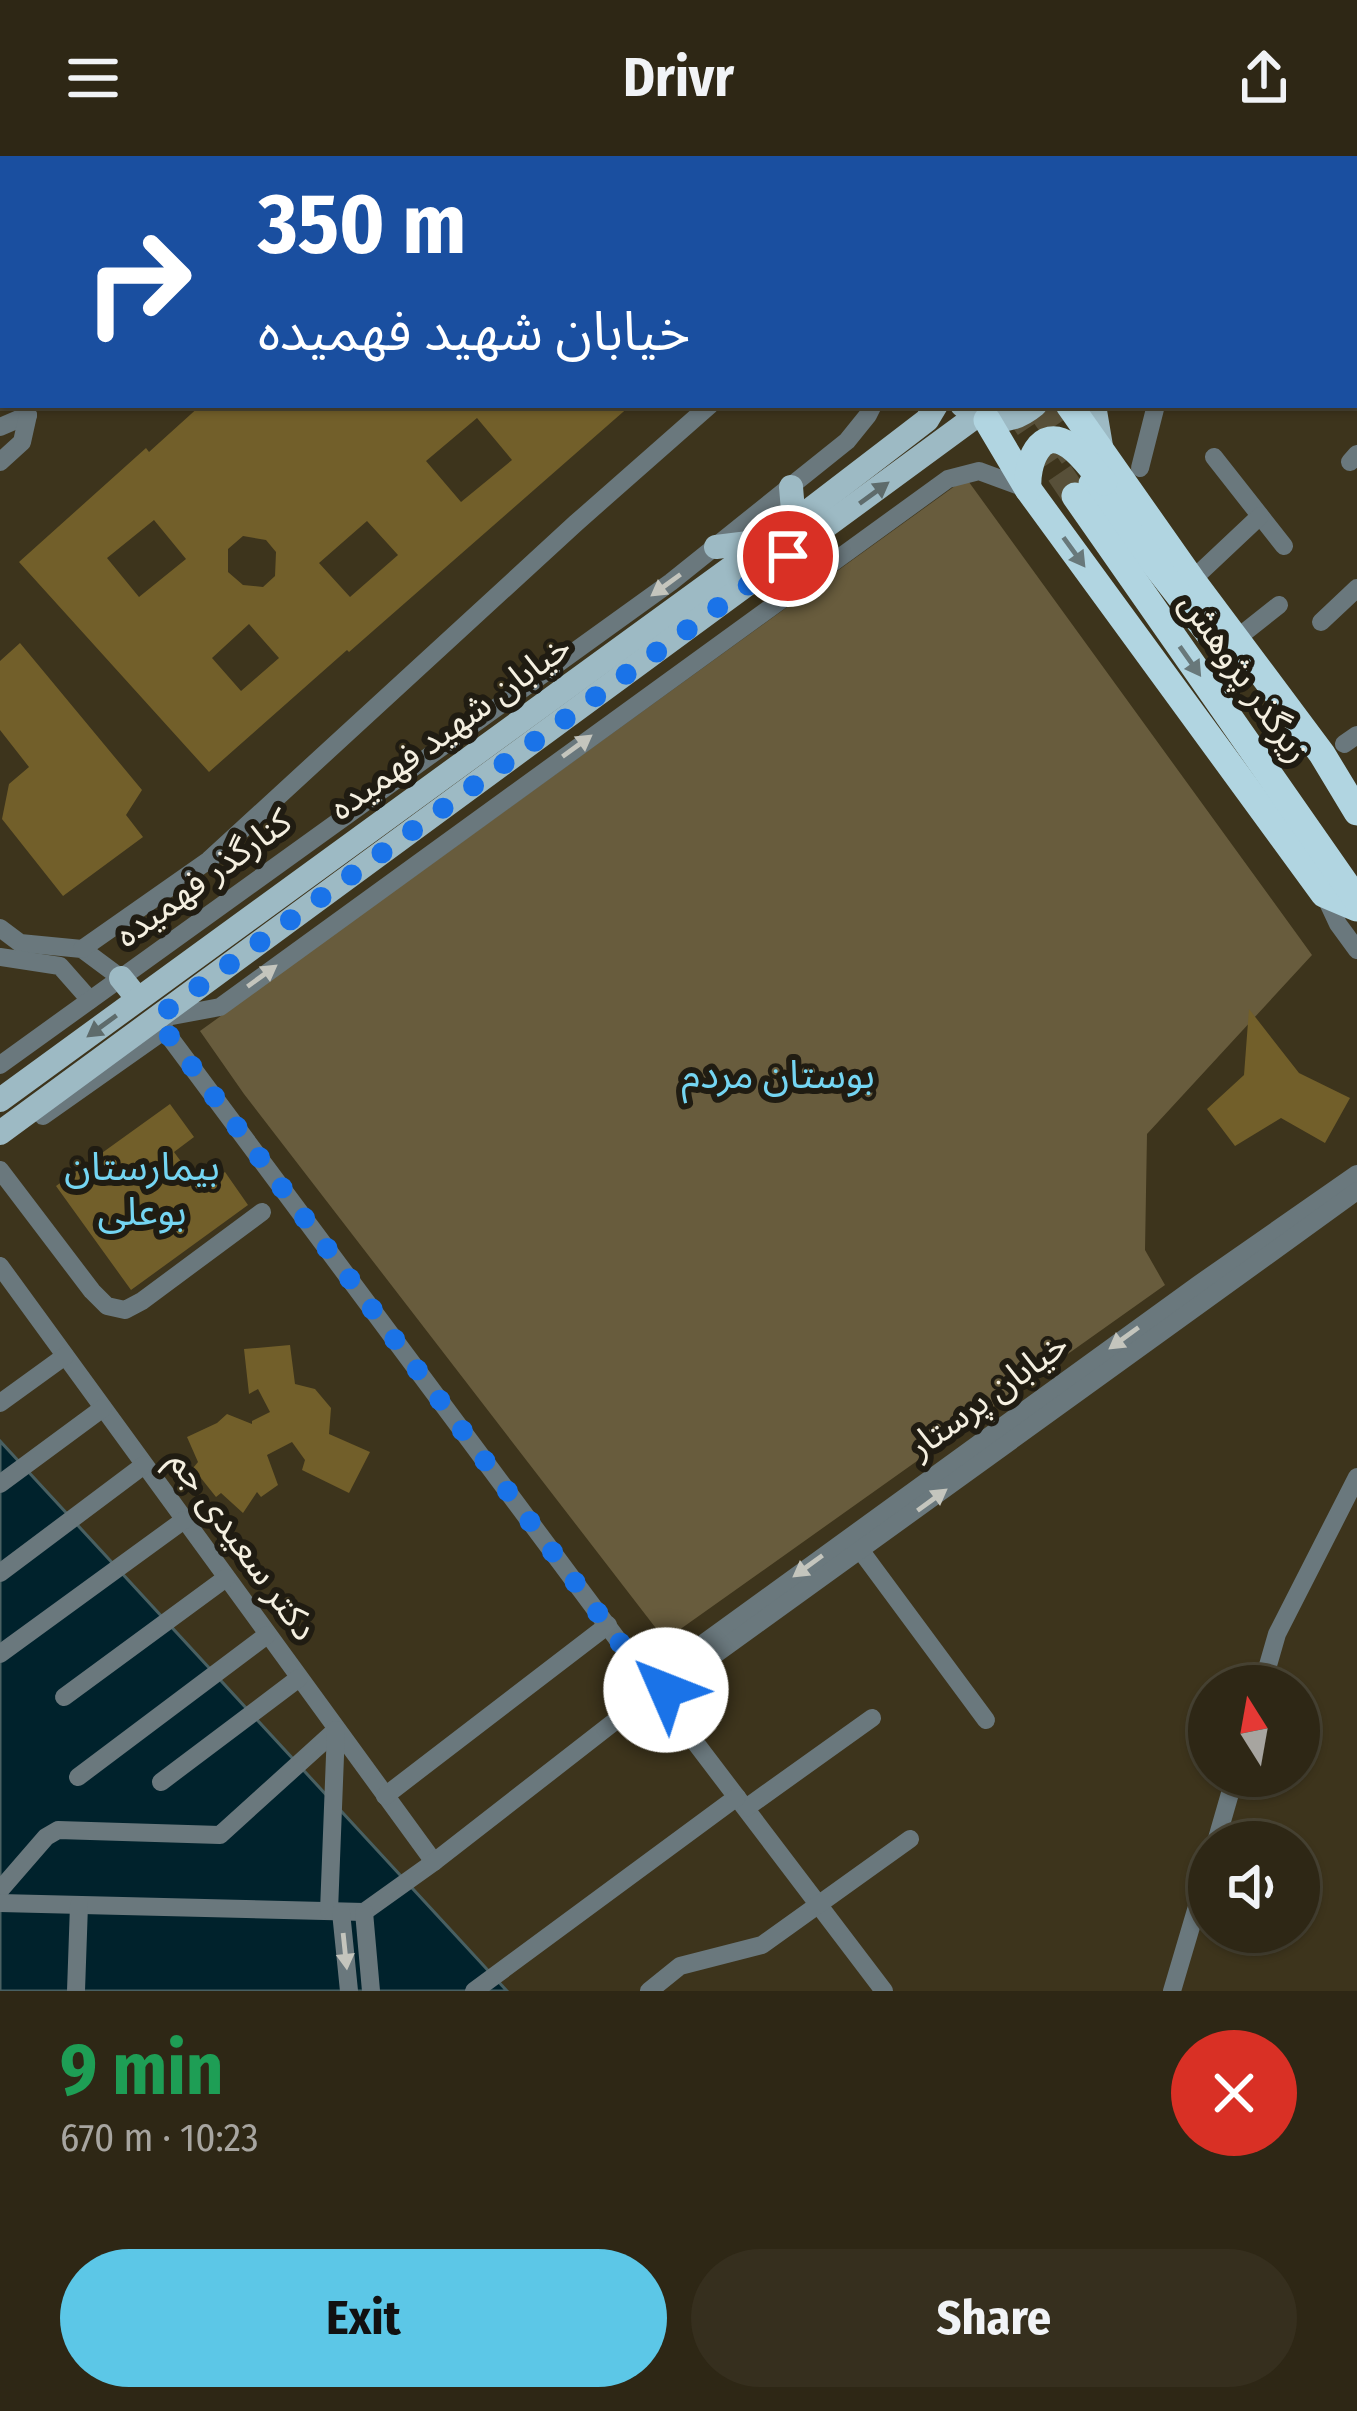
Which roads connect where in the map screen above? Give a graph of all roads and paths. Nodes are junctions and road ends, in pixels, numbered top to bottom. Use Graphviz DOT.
graph roads {
  1 [pos="707,408"];
  2 [pos="872,408"];
  3 [pos="934,408"];
  4 [pos="1030,408"];
  5 [pos="1072,408"];
  6 [pos="1094,408"];
  7 [pos="1155,408"];
  8 [pos="24,410"];
  9 [pos="975,414"];
  10 [pos="0,427"];
  11 [pos="1102,454"];
  12 [pos="1214,458"];
  13 [pos="0,462"];
  14 [pos="1141,468"];
  15 [pos="791,487"];
  16 [pos="1028,489"];
  17 [pos="1260,516"];
  18 [pos="794,522"];
  19 [pos="767,541"];
  20 [pos="1284,546"];
  21 [pos="716,547"];
  22 [pos="1174,554"];
  23 [pos="1192,580"];
  24 [pos="1357,588"];
  25 [pos="1279,605"];
  26 [pos="1321,622"];
  27 [pos="1236,640"];
  28 [pos="1357,812"];
  29 [pos="1357,823"];
  30 [pos="1324,894"];
  31 [pos="1357,904"];
  32 [pos="0,928"];
  33 [pos="82,949"];
  34 [pos="1357,950"];
  35 [pos="0,958"];
  36 [pos="121,978"];
  37 [pos="138,999"];
  38 [pos="90,1000"];
  39 [pos="160,1024"];
  40 [pos="0,1065"];
  41 [pos="0,1100"];
  42 [pos="0,1133"];
  43 [pos="0,1146"];
  44 [pos="0,1170"];
  45 [pos="1357,1174"];
  46 [pos="1357,1191"];
  47 [pos="262,1212"];
  48 [pos="1,1270"];
  49 [pos="65,1356"];
  50 [pos="0,1403"];
  51 [pos="103,1408"];
  52 [pos="144,1465"];
  53 [pos="1357,1477"];
  54 [pos="0,1484"];
  55 [pos="184,1520"];
  56 [pos="861,1551"];
  57 [pos="0,1573"];
  58 [pos="226,1578"];
  59 [pos="608,1625"];
  60 [pos="267,1635"];
  61 [pos="0,1654"];
  62 [pos="1268,1665"];
  63 [pos="298,1678"];
  64 [pos="655,1686"];
  65 [pos="64,1697"];
  66 [pos="872,1718"];
  67 [pos="986,1720"];
  68 [pos="336,1730"];
  69 [pos="78,1778"];
  70 [pos="161,1782"];
  71 [pos="386,1796"];
  72 [pos="742,1802"];
  73 [pos="910,1839"];
  74 [pos="434,1862"];
  75 [pos="0,1890"];
  76 [pos="0,1903"];
  77 [pos="819,1904"];
  78 [pos="79,1905"];
  79 [pos="335,1912"];
  80 [pos="364,1912"];
  81 [pos="1188,1937"];
  82 [pos="76,1991"];
  83 [pos="349,1991"];
  84 [pos="370,1991"];
  85 [pos="474,1991"];
  86 [pos="649,1991"];
  87 [pos="884,1991"];
  88 [pos="1172,1991"];
  1 -- 33 [label="street"];
  2 -- 15 [label="street, کنارگذر فهمیده"];
  3 -- 18 [label="main road, خیابان شهید فهمیده"];
  4 -- 9 [label="main road, خیابان شهید فهمیده"];
  5 -- 11 [label="highway"];
  6 -- 11 [label="main road"];
  7 -- 14 [label="street"];
  8 -- 10 [label="street"];
  8 -- 13 [label="street"];
  9 -- 16 [label="highway"];
  39 -- 9 [label="main road, خیابان شهید فهمیده, one-way"];
  11 -- 22 [label="highway"];
  12 -- 17 [label="street"];
  15 -- 18 [label="main road"];
  15 -- 21 [label="street, کنارگذر فهمیده"];
  16 -- 22 [label="highway"];
  16 -- 30 [label="highway, one-way"];
  39 -- 16 [label="street, one-way"];
  17 -- 20 [label="street"];
  17 -- 23 [label="street"];
  18 -- 19 [label="main road, خیابان شهید فهمیده"];
  19 -- 21 [label="main road"];
  19 -- 37 [label="main road, خیابان شهید فهمیده"];
  21 -- 36 [label="street, کنارگذر فهمیده, one-way"];
  22 -- 23 [label="highway"];
  23 -- 27 [label="highway"];
  24 -- 26 [label="street"];
  25 -- 27 [label="street"];
  27 -- 28 [label="highway"];
  29 -- 31 [label="highway, زیرگذر پژوهش, one-way"];
  30 -- 31 [label="highway"];
  30 -- 34 [label="street"];
  32 -- 33 [label="street"];
  33 -- 36 [label="street"];
  35 -- 38 [label="street"];
  36 -- 37 [label="main road"];
  36 -- 38 [label="street, کنارگذر فهمیده"];
  37 -- 41 [label="main road, خیابان شهید فهمیده, one-way"];
  38 -- 40 [label="street, کنارگذر فهمیده"];
  39 -- 42 [label="main road, خیابان شهید فهمیده"];
  39 -- 43 [label="street"];
  39 -- 59 [label="street"];
  44 -- 47 [label="street"];
  45 -- 64 [label="street, خیابان پرستار, one-way"];
  56 -- 46 [label="street, خیابان پرستار, one-way"];
  48 -- 49 [label="street, دکتر سعیدی جم"];
  49 -- 50 [label="street"];
  49 -- 51 [label="street, دکتر سعیدی جم"];
  51 -- 52 [label="street, دکتر سعیدی جم"];
  51 -- 54 [label="street"];
  52 -- 55 [label="street, دکتر سعیدی جم"];
  52 -- 57 [label="street"];
  53 -- 62 [label="street"];
  55 -- 58 [label="street, دکتر سعیدی جم"];
  55 -- 61 [label="street"];
  56 -- 64 [label="street, خیابان پرستار"];
  56 -- 67 [label="street"];
  58 -- 60 [label="street, دکتر سعیدی جم"];
  58 -- 65 [label="street"];
  59 -- 64 [label="street"];
  59 -- 71 [label="street"];
  60 -- 63 [label="street, دکتر سعیدی جم"];
  60 -- 69 [label="street"];
  63 -- 68 [label="street, دکتر سعیدی جم"];
  63 -- 70 [label="street"];
  64 -- 72 [label="street"];
  64 -- 74 [label="street"];
  66 -- 72 [label="street"];
  68 -- 71 [label="street, دکتر سعیدی جم"];
  68 -- 75 [label="street"];
  68 -- 79 [label="street"];
  71 -- 74 [label="street, دکتر سعیدی جم"];
  72 -- 77 [label="street"];
  72 -- 85 [label="street"];
  73 -- 77 [label="street"];
  74 -- 80 [label="street"];
  76 -- 78 [label="street"];
  77 -- 86 [label="street"];
  77 -- 87 [label="street"];
  78 -- 79 [label="street"];
  78 -- 82 [label="street"];
  79 -- 80 [label="street"];
  79 -- 83 [label="street, one-way"];
  80 -- 84 [label="street"];
  81 -- 88 [label="street"];
}
